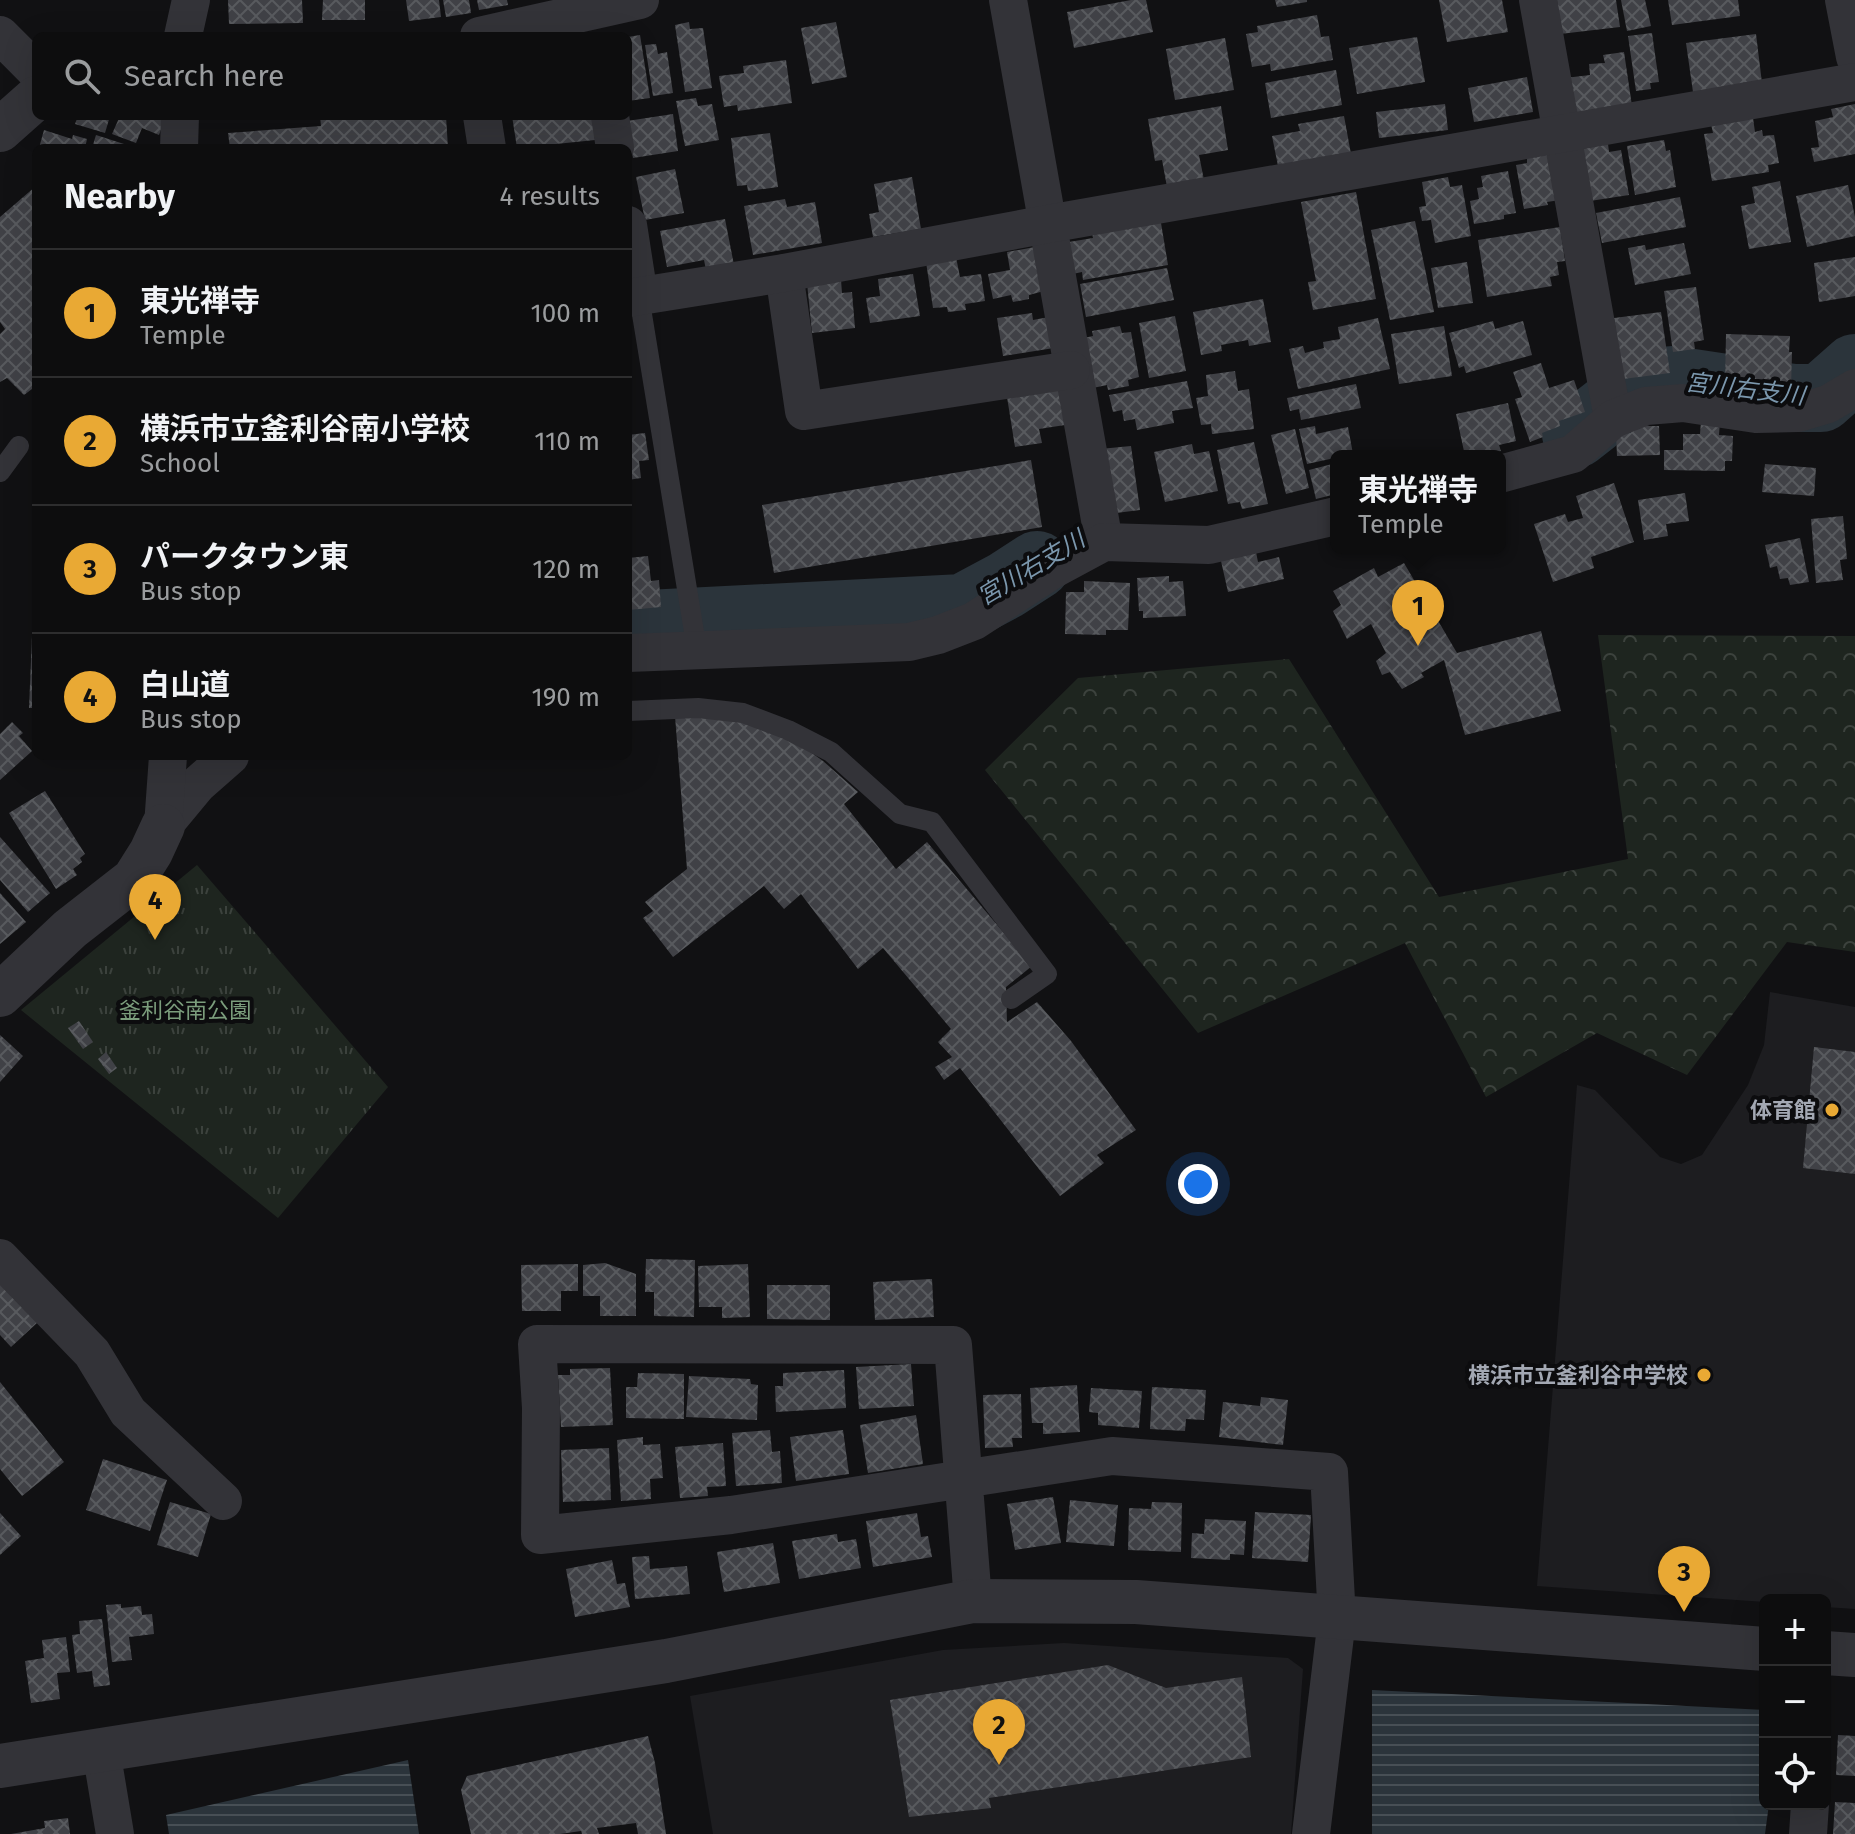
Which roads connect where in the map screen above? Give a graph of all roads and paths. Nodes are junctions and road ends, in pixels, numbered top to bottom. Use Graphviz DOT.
graph roads {
  1 [pos="191,0"];
  2 [pos="640,0"];
  3 [pos="1008,0"];
  4 [pos="1538,0"];
  5 [pos="1844,0"];
  6 [pos="595,23"];
  7 [pos="184,32"];
  8 [pos="515,32"];
  9 [pos="0,35"];
  10 [pos="1855,57"];
  11 [pos="32,67"];
  12 [pos="1855,82"];
  13 [pos="32,102"];
  14 [pos="180,120"];
  15 [pos="483,120"];
  16 [pos="611,120"];
  17 [pos="0,130"];
  18 [pos="1562,135"];
  19 [pos="179,144"];
  20 [pos="486,144"];
  21 [pos="614,144"];
  22 [pos="1048,224"];
  23 [pos="632,273"];
  24 [pos="784,273"];
  25 [pos="634,297"];
  26 [pos="1071,370"];
  27 [pos="1855,388"];
  28 [pos="1611,410"];
  29 [pos="19,446"];
  30 [pos="0,472"];
  31 [pos="1506,472"];
  32 [pos="1330,517"];
  33 [pos="1102,531"];
  34 [pos="696,642"];
  35 [pos="632,652"];
  36 [pos="632,711"];
  37 [pos="168,760"];
  38 [pos="225,760"];
  39 [pos="163,826"];
  40 [pos="0,995"];
  41 [pos="1011,999"];
  42 [pos="0,1258"];
  43 [pos="962,1480"];
  44 [pos="223,1501"];
  45 [pos="973,1601"];
  46 [pos="1337,1619"];
  47 [pos="1759,1649"];
  48 [pos="1831,1653"];
  49 [pos="1855,1655"];
  50 [pos="101,1750"];
  51 [pos="0,1766"];
  52 [pos="1810,1810"];
  53 [pos="115,1834"];
  54 [pos="1311,1834"];
  55 [pos="1808,1834"];
  1 -- 7 [label="street"];
  2 -- 6 [label="street"];
  3 -- 22 [label="street"];
  4 -- 18 [label="street"];
  5 -- 10 [label="street"];
  6 -- 8 [label="street"];
  9 -- 11 [label="street"];
  12 -- 18 [label="street"];
  13 -- 17 [label="street"];
  14 -- 19 [label="street"];
  15 -- 20 [label="street"];
  16 -- 21 [label="street"];
  18 -- 22 [label="street"];
  18 -- 28 [label="street"];
  22 -- 24 [label="street"];
  22 -- 26 [label="street"];
  23 -- 25 [label="street"];
  24 -- 25 [label="street"];
  24 -- 26 [label="street"];
  25 -- 34 [label="lane"];
  26 -- 33 [label="street"];
  27 -- 28 [label="street"];
  28 -- 31 [label="street"];
  29 -- 30 [label="lane"];
  32 -- 33 [label="street"];
  33 -- 34 [label="street"];
  34 -- 35 [label="street"];
  36 -- 41 [label="lane"];
  37 -- 39 [label="street"];
  38 -- 39 [label="street"];
  39 -- 40 [label="street"];
  42 -- 44 [label="street"];
  43 -- 43 [label="street"];
  43 -- 45 [label="street"];
  43 -- 46 [label="street"];
  45 -- 46 [label="street"];
  45 -- 50 [label="street"];
  46 -- 47 [label="street"];
  46 -- 54 [label="street"];
  48 -- 49 [label="street"];
  50 -- 51 [label="street"];
  50 -- 53 [label="street"];
  52 -- 55 [label="street"];
}
